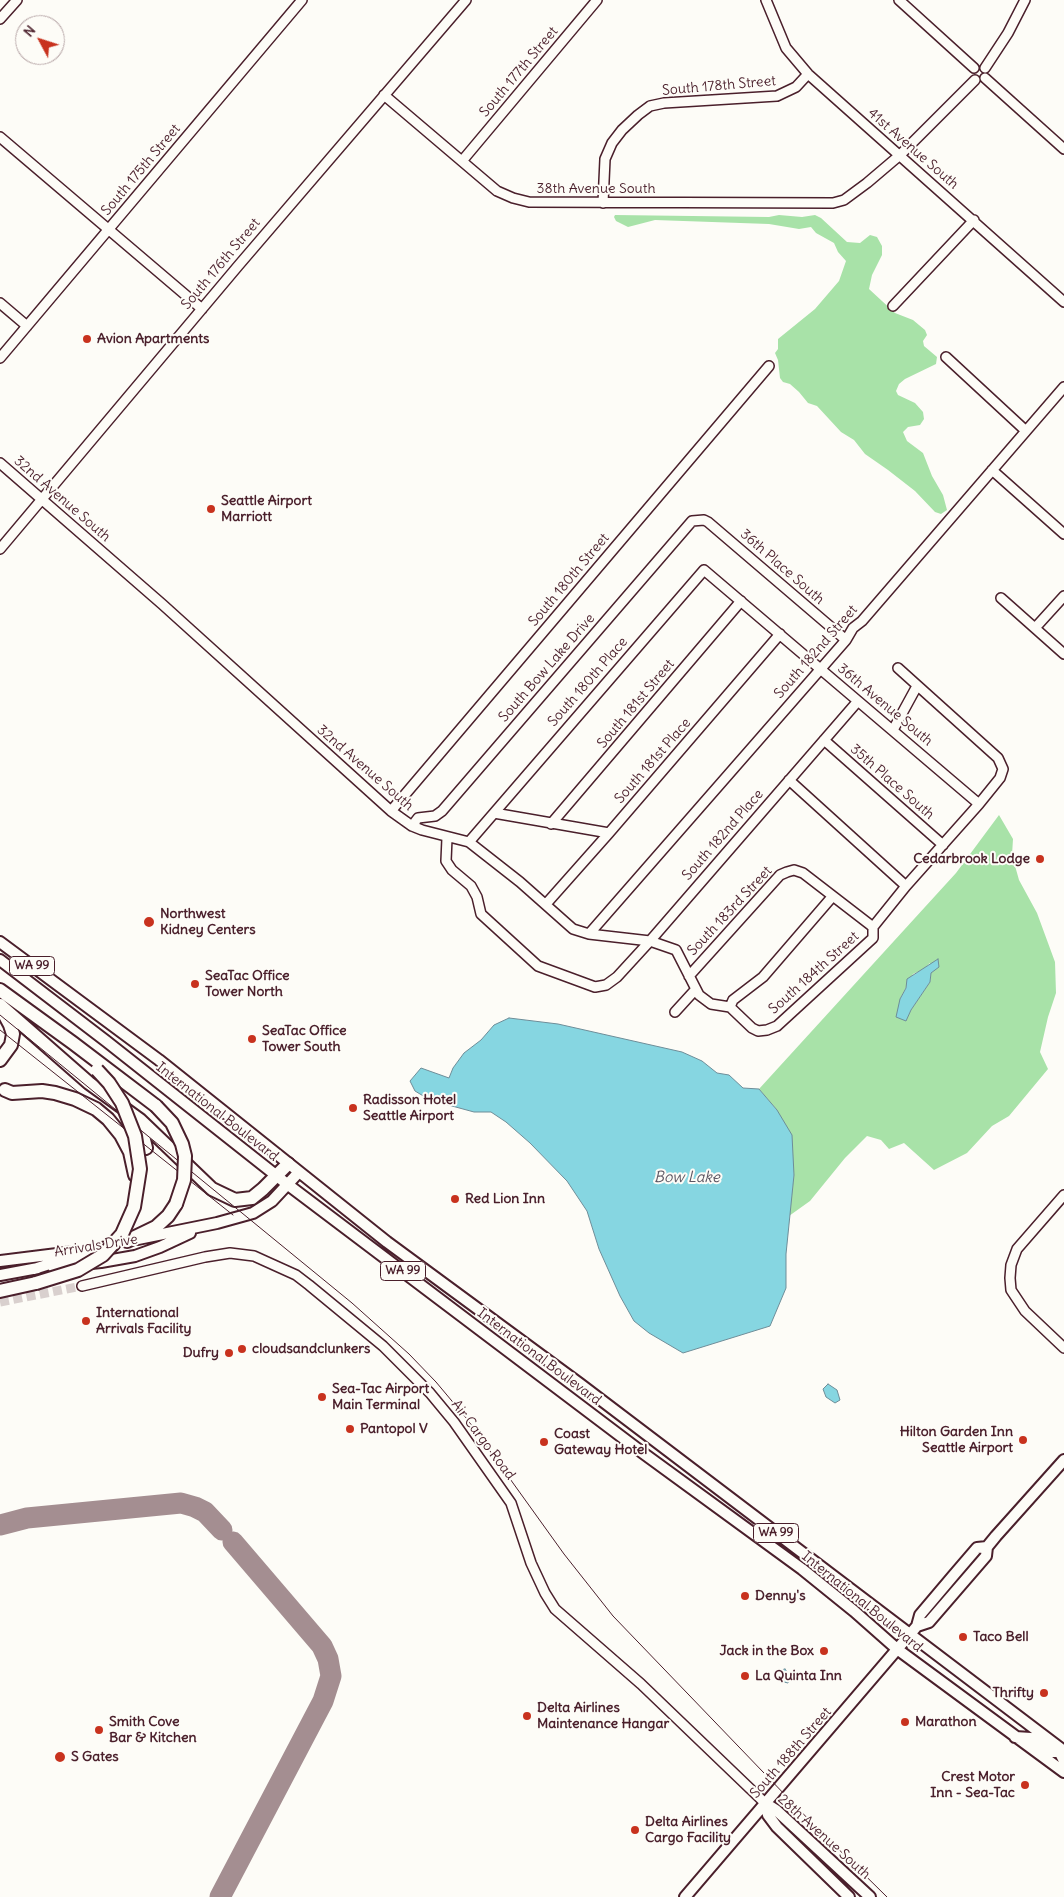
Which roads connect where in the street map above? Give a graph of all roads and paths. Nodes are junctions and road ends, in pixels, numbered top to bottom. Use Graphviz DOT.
graph roads {
  1 [pos="16,0"];
  2 [pos="302,0"];
  3 [pos="466,0"];
  4 [pos="597,0"];
  5 [pos="766,0"];
  6 [pos="899,0"];
  7 [pos="1025,0"];
  8 [pos="0,19"];
  9 [pos="974,68"];
  10 [pos="985,68"];
  11 [pos="808,74"];
  12 [pos="985,78"];
  13 [pos="975,80"];
  14 [pos="384,94"];
  15 [pos="0,137"];
  16 [pos="1064,150"];
  17 [pos="900,155"];
  18 [pos="462,161"];
  19 [pos="602,203"];
  20 [pos="974,220"];
  21 [pos="109,228"];
  22 [pos="1064,302"];
  23 [pos="0,303"];
  24 [pos="893,306"];
  25 [pos="202,309"];
  26 [pos="27,326"];
  27 [pos="946,357"];
  28 [pos="0,358"];
  29 [pos="769,366"];
  30 [pos="1064,387"];
  31 [pos="1026,431"];
  32 [pos="0,463"];
  33 [pos="992,470"];
  34 [pos="41,500"];
  35 [pos="698,520"];
  36 [pos="1064,534"];
  37 [pos="0,549"];
  38 [pos="704,570"];
  39 [pos="1064,596"];
  40 [pos="1001,598"];
  41 [pos="741,601"];
  42 [pos="1035,628"];
  43 [pos="780,634"];
  44 [pos="846,640"];
  45 [pos="1064,654"];
  46 [pos="820,668"];
  47 [pos="898,668"];
  48 [pos="917,686"];
  49 [pos="858,701"];
  50 [pos="893,730"];
  51 [pos="824,740"];
  52 [pos="790,780"];
  53 [pos="979,804"];
  54 [pos="391,811"];
  55 [pos="494,813"];
  56 [pos="551,824"];
  57 [pos="412,826"];
  58 [pos="609,834"];
  59 [pos="447,838"];
  60 [pos="469,842"];
  61 [pos="942,845"];
  62 [pos="906,886"];
  63 [pos="832,896"];
  64 [pos="546,904"];
  65 [pos="873,927"];
  66 [pos="589,934"];
  67 [pos="650,941"];
  68 [pos="0,942"];
  69 [pos="0,960"];
  70 [pos="689,976"];
  71 [pos="696,989"];
  72 [pos="0,990"];
  73 [pos="0,1007"];
  74 [pos="730,1007"];
  75 [pos="675,1012"];
  76 [pos="32,1015"];
  77 [pos="767,1030"];
  78 [pos="0,1060"];
  79 [pos="5,1090"];
  80 [pos="133,1115"];
  81 [pos="146,1148"];
  82 [pos="293,1168"];
  83 [pos="282,1180"];
  84 [pos="1064,1196"];
  85 [pos="134,1207"];
  86 [pos="217,1223"];
  87 [pos="127,1242"];
  88 [pos="90,1251"];
  89 [pos="0,1261"];
  90 [pos="34,1269"];
  91 [pos="0,1275"];
  92 [pos="82,1286"];
  93 [pos="0,1291"];
  94 [pos="1064,1348"];
  95 [pos="1064,1460"];
  96 [pos="914,1630"];
  97 [pos="897,1650"];
  98 [pos="1015,1737"];
  99 [pos="1062,1750"];
  100 [pos="1064,1761"];
  101 [pos="1064,1772"];
  102 [pos="765,1803"];
  103 [pos="684,1897"];
  104 [pos="849,1897"];
  105 [pos="870,1897"];
  1 -- 8 [label="street"];
  2 -- 21 [label="street, South 175th Street"];
  3 -- 14 [label="street, South 176th Street"];
  4 -- 18 [label="street, South 177th Street"];
  5 -- 11 [label="street, 41st Avenue South"];
  6 -- 9 [label="street"];
  7 -- 10 [label="street"];
  9 -- 10 [label="street"];
  9 -- 13 [label="street"];
  10 -- 12 [label="street"];
  11 -- 17 [label="street, 41st Avenue South"];
  11 -- 19 [label="street, South 178th Street"];
  12 -- 13 [label="street"];
  12 -- 16 [label="street"];
  13 -- 17 [label="street"];
  14 -- 18 [label="street, 38th Avenue South"];
  14 -- 25 [label="street, South 176th Street"];
  15 -- 21 [label="street"];
  17 -- 19 [label="street, 38th Avenue South"];
  17 -- 20 [label="street, 41st Avenue South"];
  18 -- 19 [label="street, 38th Avenue South"];
  20 -- 22 [label="street, 41st Avenue South"];
  20 -- 24 [label="street"];
  21 -- 25 [label="street"];
  21 -- 26 [label="street, South 175th Street"];
  23 -- 26 [label="street"];
  25 -- 34 [label="street, South 176th Street"];
  26 -- 28 [label="street, South 175th Street"];
  27 -- 31 [label="street"];
  29 -- 54 [label="street, South 180th Street"];
  30 -- 31 [label="street, South 182nd Street"];
  31 -- 33 [label="street, South 182nd Street"];
  32 -- 34 [label="street, 32nd Avenue South"];
  33 -- 36 [label="street"];
  33 -- 44 [label="street, South 182nd Street"];
  34 -- 37 [label="street, South 176th Street"];
  34 -- 54 [label="street, 32nd Avenue South"];
  35 -- 44 [label="street, 36th Place South"];
  35 -- 57 [label="street, South Bow Lake Drive"];
  38 -- 41 [label="street, 36th Avenue South"];
  38 -- 55 [label="street, South 180th Place"];
  39 -- 42 [label="street"];
  40 -- 42 [label="street"];
  41 -- 43 [label="street, 36th Avenue South"];
  41 -- 56 [label="street, South 181st Street"];
  42 -- 45 [label="street"];
  43 -- 46 [label="street, 36th Avenue South"];
  43 -- 58 [label="street, South 181st Place"];
  44 -- 46 [label="street, South 182nd Street"];
  46 -- 49 [label="street, 36th Avenue South"];
  46 -- 66 [label="street, South 182nd Street"];
  47 -- 48 [label="street"];
  48 -- 50 [label="street"];
  48 -- 53 [label="street, South 184th Street"];
  49 -- 50 [label="street, 36th Avenue South"];
  49 -- 51 [label="street, South 182nd Place"];
  50 -- 53 [label="street, 36th Avenue South"];
  51 -- 52 [label="street, South 182nd Place"];
  51 -- 61 [label="street, 35th Place South"];
  52 -- 62 [label="street"];
  52 -- 67 [label="street, South 182nd Place"];
  53 -- 61 [label="street, South 184th Street"];
  54 -- 57 [label="street, 32nd Avenue South"];
  55 -- 56 [label="street"];
  55 -- 60 [label="street, South 180th Place"];
  56 -- 58 [label="street"];
  57 -- 59 [label="street, 32nd Avenue South"];
  58 -- 64 [label="street, South 181st Place"];
  59 -- 60 [label="street, 32nd Avenue South"];
  59 -- 67 [label="street, South 182nd Place"];
  60 -- 64 [label="street, 32nd Avenue South"];
  61 -- 62 [label="street, South 184th Street"];
  62 -- 65 [label="street, South 184th Street"];
  63 -- 65 [label="street"];
  63 -- 70 [label="street, South 183rd Street"];
  63 -- 74 [label="street"];
  64 -- 66 [label="street, 32nd Avenue South"];
  65 -- 77 [label="street, South 184th Street"];
  66 -- 67 [label="street, 32nd Avenue South"];
  67 -- 70 [label="street, 32nd Avenue South"];
  68 -- 82 [label="main road, International Boulevard / WA 99"];
  69 -- 83 [label="main road, International Boulevard / WA 99"];
  70 -- 71 [label="street, 32nd Avenue South"];
  71 -- 74 [label="street, 32nd Avenue South"];
  71 -- 75 [label="street"];
  72 -- 76 [label="highway"];
  73 -- 78 [label="highway"];
  73 -- 80 [label="highway"];
  74 -- 77 [label="street, 32nd Avenue South"];
  76 -- 85 [label="highway, bridge"];
  76 -- 87 [label="highway, bridge"];
  79 -- 85 [label="highway, bridge"];
  80 -- 81 [label="highway"];
  80 -- 83 [label="highway"];
  82 -- 83 [label="highway"];
  82 -- 96 [label="main road, International Boulevard / WA 99"];
  83 -- 86 [label="main road, Arrivals Drive"];
  83 -- 97 [label="main road, International Boulevard / WA 99"];
  84 -- 94 [label="street"];
  85 -- 93 [label="highway, bridge"];
  86 -- 87 [label="main road, Arrivals Drive"];
  86 -- 90 [label="main road, Arrivals Drive"];
  87 -- 88 [label="main road, Arrivals Drive"];
  88 -- 89 [label="main road"];
  88 -- 90 [label="main road, Arrivals Drive"];
  90 -- 91 [label="main road, Arrivals Drive"];
  92 -- 102 [label="street, Air Cargo Road"];
  95 -- 96 [label="main road, South 188th Street"];
  96 -- 97 [label="main road, South 188th Street"];
  96 -- 99 [label="main road, International Boulevard / WA 99"];
  97 -- 98 [label="main road, International Boulevard / WA 99"];
  97 -- 102 [label="main road, South 188th Street"];
  98 -- 99 [label="main road"];
  98 -- 101 [label="main road, International Boulevard / WA 99"];
  99 -- 100 [label="main road"];
  102 -- 103 [label="main road, South 188th Street"];
  102 -- 104 [label="main road, 28th Avenue South"];
  102 -- 105 [label="main road, 28th Avenue South"];
}
